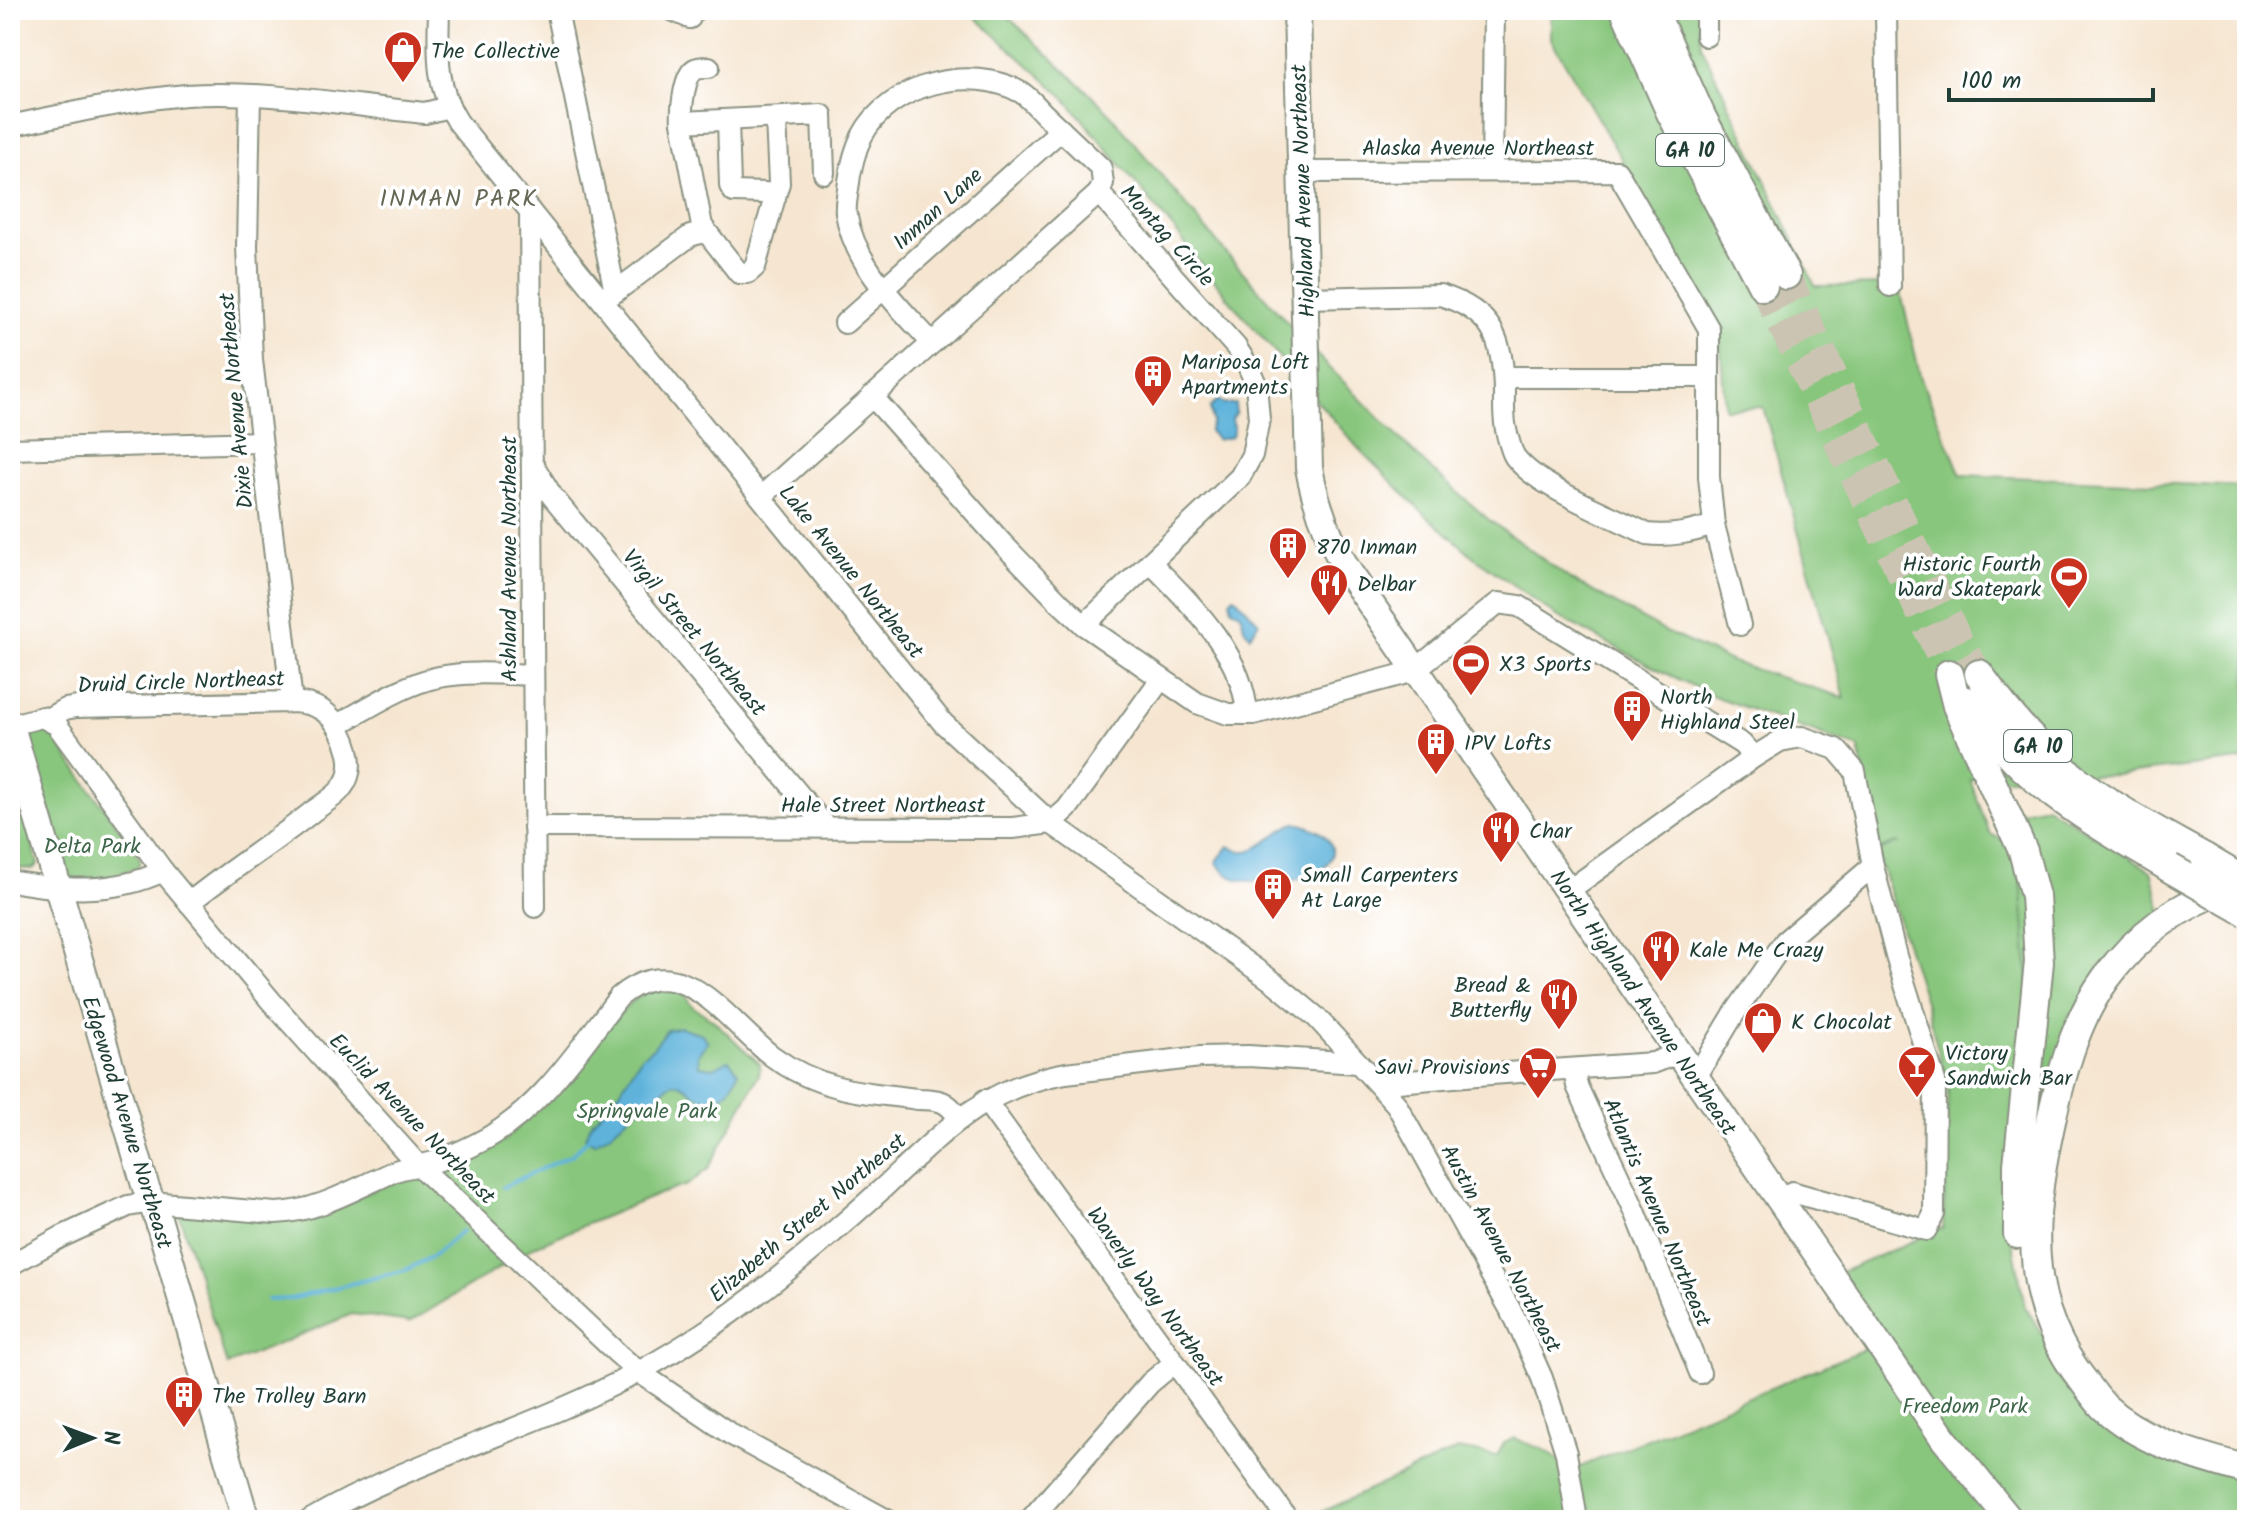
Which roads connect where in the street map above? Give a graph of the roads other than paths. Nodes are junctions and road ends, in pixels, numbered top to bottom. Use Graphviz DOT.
graph roads {
  1 [pos="439,10"];
  2 [pos="557,10"];
  3 [pos="1297,10"];
  4 [pos="1494,10"];
  5 [pos="1625,10"];
  6 [pos="1653,10"];
  7 [pos="1706,10"];
  8 [pos="1886,10"];
  9 [pos="1706,36"];
  10 [pos="709,67"];
  11 [pos="250,95"];
  12 [pos="449,107"];
  13 [pos="776,118"];
  14 [pos="728,120"];
  15 [pos="682,122"];
  16 [pos="10,126"];
  17 [pos="1061,130"];
  18 [pos="1492,171"];
  19 [pos="1300,172"];
  20 [pos="824,173"];
  21 [pos="1099,193"];
  22 [pos="775,197"];
  23 [pos="530,211"];
  24 [pos="704,232"];
  25 [pos="1890,286"];
  26 [pos="883,288"];
  27 [pos="610,296"];
  28 [pos="1306,298"];
  29 [pos="845,323"];
  30 [pos="932,343"];
  31 [pos="1504,377"];
  32 [pos="1709,377"];
  33 [pos="872,396"];
  34 [pos="261,442"];
  35 [pos="10,449"];
  36 [pos="532,463"];
  37 [pos="1309,468"];
  38 [pos="762,496"];
  39 [pos="1714,525"];
  40 [pos="1150,562"];
  41 [pos="1084,625"];
  42 [pos="1740,625"];
  43 [pos="1416,669"];
  44 [pos="1979,674"];
  45 [pos="533,675"];
  46 [pos="1161,679"];
  47 [pos="292,702"];
  48 [pos="1247,714"];
  49 [pos="49,718"];
  50 [pos="10,724"];
  51 [pos="337,725"];
  52 [pos="1754,757"];
  53 [pos="15,760"];
  54 [pos="1051,823"];
  55 [pos="534,827"];
  56 [pos="826,827"];
  57 [pos="1873,866"];
  58 [pos="163,871"];
  59 [pos="10,881"];
  60 [pos="2247,882"];
  61 [pos="58,889"];
  62 [pos="1568,891"];
  63 [pos="189,903"];
  64 [pos="535,907"];
  65 [pos="2247,912"];
  66 [pos="1679,1053"];
  67 [pos="1358,1063"];
  68 [pos="1574,1070"];
  69 [pos="1696,1077"];
  70 [pos="1382,1086"];
  71 [pos="985,1100"];
  72 [pos="960,1118"];
  73 [pos="418,1165"];
  74 [pos="1780,1200"];
  75 [pos="151,1202"];
  76 [pos="10,1265"];
  77 [pos="2057,1342"];
  78 [pos="1174,1363"];
  79 [pos="639,1372"];
  80 [pos="1700,1373"];
  81 [pos="2247,1470"];
  82 [pos="1998,1516"];
  83 [pos="246,1520"];
  84 [pos="310,1520"];
  85 [pos="887,1520"];
  86 [pos="1030,1520"];
  87 [pos="1285,1520"];
  88 [pos="1577,1520"];
  1 -- 12 [label="street, Lake Avenue Northeast"];
  2 -- 27 [label="street"];
  3 -- 19 [label="main road, Highland Avenue Northeast"];
  4 -- 18 [label="street"];
  5 -- 6 [label="highway, GA 10"];
  7 -- 9 [label="street"];
  8 -- 25 [label="street"];
  10 -- 15 [label="street"];
  11 -- 12 [label="street"];
  11 -- 16 [label="street"];
  11 -- 34 [label="street, Dixie Avenue Northeast"];
  12 -- 23 [label="street, Lake Avenue Northeast"];
  13 -- 14 [label="street"];
  13 -- 20 [label="street"];
  13 -- 22 [label="street"];
  14 -- 15 [label="street"];
  14 -- 22 [label="street"];
  15 -- 24 [label="street"];
  17 -- 21 [label="street"];
  17 -- 26 [label="street, Inman Lane"];
  17 -- 26 [label="street"];
  18 -- 19 [label="street, Alaska Avenue Northeast"];
  18 -- 32 [label="street, Alaska Avenue Northeast"];
  19 -- 28 [label="main road, Highland Avenue Northeast"];
  21 -- 30 [label="street, Montag Circle"];
  21 -- 40 [label="street, Montag Circle"];
  22 -- 24 [label="street"];
  23 -- 27 [label="street, Lake Avenue Northeast"];
  23 -- 36 [label="street, Ashland Avenue Northeast"];
  24 -- 27 [label="street"];
  26 -- 29 [label="street, Inman Lane"];
  26 -- 30 [label="street"];
  27 -- 38 [label="street, Lake Avenue Northeast"];
  28 -- 31 [label="street"];
  28 -- 37 [label="main road, Highland Avenue Northeast"];
  30 -- 33 [label="street, Montag Circle"];
  31 -- 32 [label="street"];
  31 -- 39 [label="street"];
  32 -- 39 [label="street"];
  33 -- 38 [label="street, Montag Circle"];
  33 -- 41 [label="street"];
  34 -- 35 [label="street"];
  34 -- 47 [label="street, Dixie Avenue Northeast"];
  36 -- 45 [label="street, Ashland Avenue Northeast"];
  36 -- 56 [label="street, Virgil Street Northeast"];
  37 -- 43 [label="main road, North Highland Avenue Northeast"];
  38 -- 54 [label="street, Lake Avenue Northeast"];
  39 -- 42 [label="street"];
  40 -- 41 [label="street, Montag Circle"];
  40 -- 48 [label="street"];
  41 -- 46 [label="street"];
  43 -- 48 [label="street"];
  43 -- 52 [label="street"];
  43 -- 62 [label="main road, North Highland Avenue Northeast"];
  44 -- 60 [label="highway, GA 10, bridge"];
  45 -- 51 [label="street"];
  45 -- 55 [label="street, Ashland Avenue Northeast"];
  46 -- 48 [label="street"];
  46 -- 54 [label="street"];
  47 -- 49 [label="street, Druid Circle Northeast"];
  47 -- 51 [label="street, Druid Circle Northeast"];
  49 -- 50 [label="street"];
  49 -- 58 [label="street, Euclid Avenue Northeast"];
  50 -- 53 [label="main road, Edgewood Avenue Northeast"];
  51 -- 63 [label="street"];
  52 -- 57 [label="street"];
  52 -- 62 [label="street"];
  53 -- 61 [label="main road, Edgewood Avenue Northeast"];
  54 -- 56 [label="street, Hale Street Northeast"];
  54 -- 67 [label="street, Lake Avenue Northeast"];
  55 -- 56 [label="street, Hale Street Northeast"];
  55 -- 64 [label="street, Ashland Avenue Northeast"];
  57 -- 69 [label="street"];
  57 -- 74 [label="street"];
  58 -- 61 [label="street"];
  58 -- 63 [label="street, Euclid Avenue Northeast"];
  59 -- 61 [label="street"];
  60 -- 77 [label="highway"];
  61 -- 75 [label="main road, Edgewood Avenue Northeast"];
  62 -- 66 [label="main road, North Highland Avenue Northeast"];
  63 -- 73 [label="street, Euclid Avenue Northeast"];
  65 -- 77 [label="highway, GA 10, bridge"];
  66 -- 68 [label="street"];
  66 -- 69 [label="main road, North Highland Avenue Northeast"];
  67 -- 70 [label="street, Austin Avenue Northeast"];
  67 -- 71 [label="street, Elizabeth Street Northeast"];
  68 -- 70 [label="street"];
  68 -- 80 [label="street, Atlantis Avenue Northeast"];
  69 -- 74 [label="main road, North Highland Avenue Northeast"];
  70 -- 88 [label="street, Austin Avenue Northeast"];
  71 -- 72 [label="street, Elizabeth Street Northeast"];
  71 -- 78 [label="street, Waverly Way Northeast"];
  72 -- 73 [label="street"];
  72 -- 79 [label="street, Elizabeth Street Northeast"];
  73 -- 75 [label="street"];
  73 -- 79 [label="street, Euclid Avenue Northeast"];
  74 -- 82 [label="main road, North Highland Avenue Northeast"];
  75 -- 76 [label="street"];
  75 -- 83 [label="main road, Edgewood Avenue Northeast"];
  77 -- 81 [label="highway"];
  78 -- 86 [label="street"];
  78 -- 87 [label="street, Waverly Way Northeast"];
  79 -- 84 [label="street, Elizabeth Street Northeast"];
  79 -- 85 [label="street, Euclid Avenue Northeast"];
}
